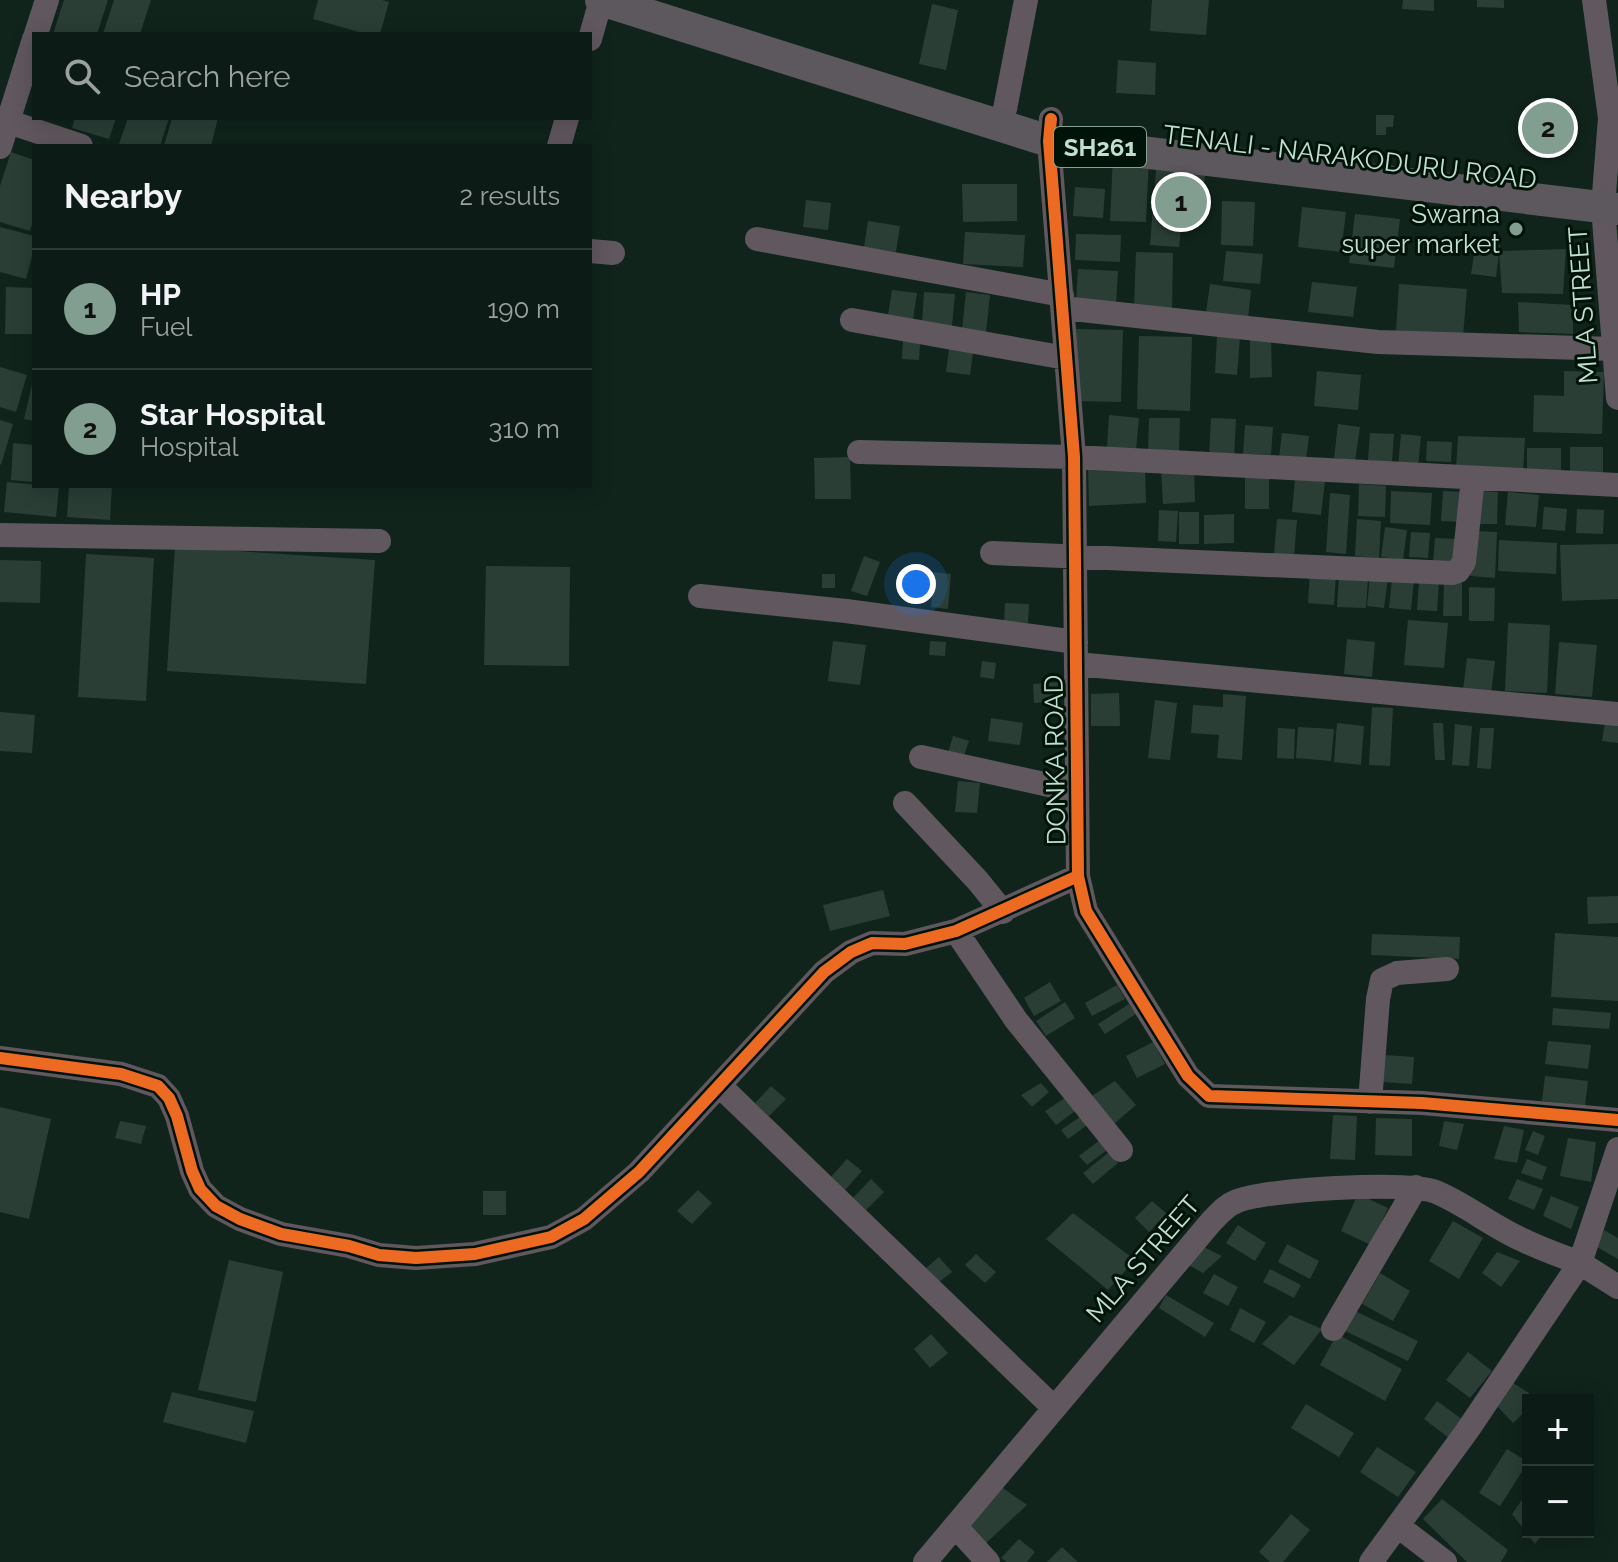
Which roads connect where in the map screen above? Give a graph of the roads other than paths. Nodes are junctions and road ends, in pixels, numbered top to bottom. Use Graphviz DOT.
graph roads {
  1 [pos="47,0"];
  2 [pos="601,0"];
  3 [pos="668,0"];
  4 [pos="1026,0"];
  5 [pos="1603,13"];
  6 [pos="36,32"];
  7 [pos="592,32"];
  8 [pos="32,44"];
  9 [pos="1005,109"];
  10 [pos="4,120"];
  11 [pos="566,120"];
  12 [pos="1050,130"];
  13 [pos="75,144"];
  14 [pos="560,144"];
  15 [pos="0,147"];
  16 [pos="1611,199"];
  17 [pos="757,239"];
  18 [pos="1062,301"];
  19 [pos="852,320"];
  20 [pos="1614,349"];
  21 [pos="1066,358"];
  22 [pos="1618,398"];
  23 [pos="859,452"];
  24 [pos="1074,457"];
  25 [pos="1473,478"];
  26 [pos="1618,485"];
  27 [pos="0,535"];
  28 [pos="379,541"];
  29 [pos="992,553"];
  30 [pos="1076,556"];
  31 [pos="700,596"];
  32 [pos="1076,653"];
  33 [pos="1618,714"];
  34 [pos="921,757"];
  35 [pos="1076,791"];
  36 [pos="905,803"];
  37 [pos="1078,876"];
  38 [pos="1003,912"];
  39 [pos="956,931"];
  40 [pos="1447,969"];
  41 [pos="0,1058"];
  42 [pos="720,1086"];
  43 [pos="1370,1102"];
  44 [pos="1618,1120"];
  45 [pos="1618,1149"];
  46 [pos="1121,1150"];
  47 [pos="1416,1187"];
  48 [pos="1580,1263"];
  49 [pos="1618,1287"];
  50 [pos="1333,1329"];
  51 [pos="1053,1407"];
  52 [pos="955,1526"];
  53 [pos="1398,1526"];
  54 [pos="925,1562"];
  55 [pos="988,1562"];
  56 [pos="1371,1562"];
  57 [pos="1445,1562"];
  1 -- 6 [label="street"];
  2 -- 7 [label="street"];
  2 -- 12 [label="main road, TENALI - NARAKODURU ROAD / SH261"];
  3 -- 9 [label="main road, TENALI - NARAKODURU ROAD / SH261"];
  4 -- 9 [label="street"];
  5 -- 16 [label="street, MLA STREET"];
  8 -- 10 [label="street"];
  9 -- 12 [label="main road, TENALI - NARAKODURU ROAD / SH261"];
  10 -- 13 [label="street"];
  10 -- 15 [label="street"];
  11 -- 14 [label="street"];
  12 -- 16 [label="main road, TENALI - NARAKODURU ROAD / SH261"];
  12 -- 18 [label="street, DONKA ROAD"];
  16 -- 20 [label="street, MLA STREET"];
  17 -- 18 [label="street"];
  18 -- 20 [label="street"];
  18 -- 21 [label="street, DONKA ROAD"];
  19 -- 21 [label="street"];
  20 -- 22 [label="street, MLA STREET"];
  21 -- 24 [label="street, DONKA ROAD"];
  23 -- 24 [label="street"];
  24 -- 25 [label="street"];
  24 -- 30 [label="street, DONKA ROAD"];
  25 -- 26 [label="street"];
  25 -- 30 [label="street"];
  27 -- 28 [label="street"];
  29 -- 30 [label="street"];
  30 -- 32 [label="street, DONKA ROAD"];
  31 -- 32 [label="street"];
  32 -- 33 [label="street"];
  32 -- 35 [label="street, DONKA ROAD"];
  34 -- 35 [label="street"];
  35 -- 37 [label="street, DONKA ROAD"];
  36 -- 38 [label="street"];
  37 -- 38 [label="street"];
  37 -- 43 [label="street, DONKA ROAD"];
  38 -- 39 [label="street"];
  39 -- 42 [label="street"];
  39 -- 46 [label="street"];
  40 -- 43 [label="street"];
  41 -- 42 [label="street"];
  42 -- 51 [label="street"];
  43 -- 44 [label="street, DONKA ROAD"];
  45 -- 48 [label="street"];
  47 -- 48 [label="street, MLA STREET"];
  47 -- 50 [label="street"];
  47 -- 51 [label="street, MLA STREET"];
  48 -- 49 [label="street, MLA STREET"];
  48 -- 53 [label="street"];
  51 -- 52 [label="street, MLA STREET"];
  52 -- 54 [label="street, MLA STREET"];
  52 -- 55 [label="street"];
  53 -- 56 [label="street"];
  53 -- 57 [label="street"];
}
